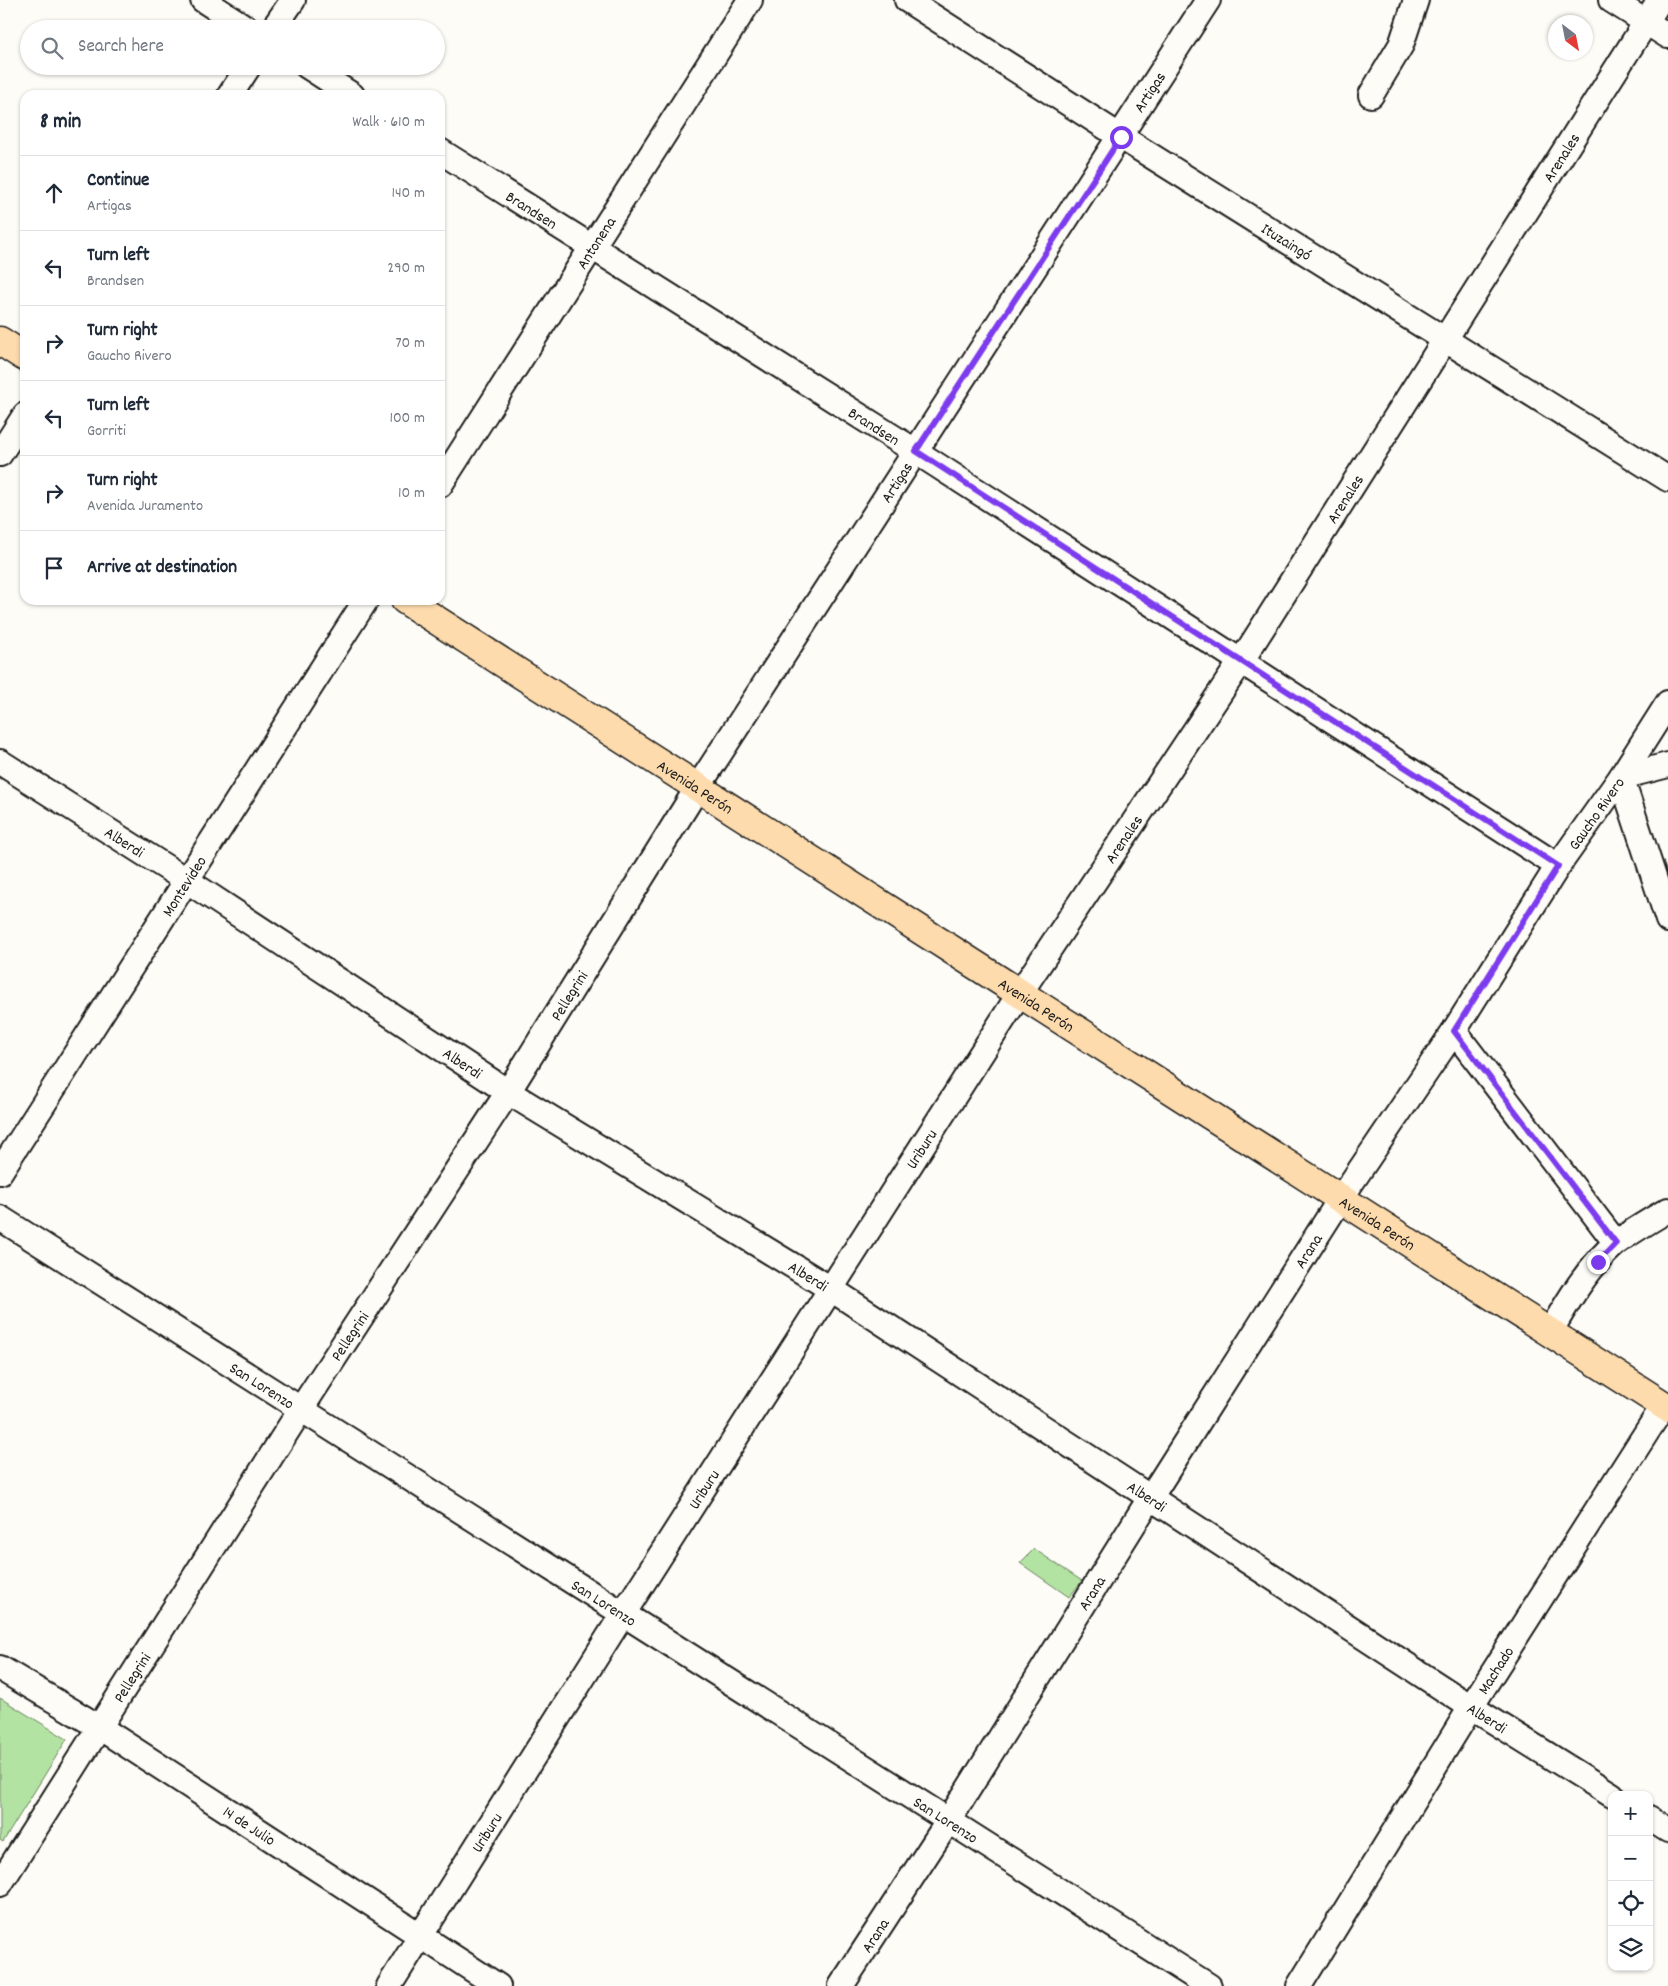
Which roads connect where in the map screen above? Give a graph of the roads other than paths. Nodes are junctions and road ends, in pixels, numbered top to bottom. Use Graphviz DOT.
graph roads {
  1 [pos="203,0"];
  2 [pos="293,0"];
  3 [pos="750,0"];
  4 [pos="907,0"];
  5 [pos="1208,0"];
  6 [pos="1416,0"];
  7 [pos="1612,0"];
  8 [pos="1660,0"];
  9 [pos="234,20"];
  10 [pos="279,20"];
  11 [pos="1646,22"];
  12 [pos="1668,36"];
  13 [pos="243,75"];
  14 [pos="321,75"];
  15 [pos="233,90"];
  16 [pos="344,90"];
  17 [pos="1371,94"];
  18 [pos="1121,137"];
  19 [pos="445,154"];
  20 [pos="592,248"];
  21 [pos="1446,339"];
  22 [pos="0,341"];
  23 [pos="20,354"];
  24 [pos="20,422"];
  25 [pos="916,451"];
  26 [pos="0,454"];
  27 [pos="445,477"];
  28 [pos="1668,479"];
  29 [pos="363,605"];
  30 [pos="413,605"];
  31 [pos="1242,660"];
  32 [pos="1668,703"];
  33 [pos="0,762"];
  34 [pos="1668,765"];
  35 [pos="1621,777"];
  36 [pos="698,787"];
  37 [pos="1558,866"];
  38 [pos="186,880"];
  39 [pos="1668,920"];
  40 [pos="1020,993"];
  41 [pos="1454,1031"];
  42 [pos="508,1092"];
  43 [pos="0,1172"];
  44 [pos="1341,1198"];
  45 [pos="1668,1210"];
  46 [pos="0,1218"];
  47 [pos="1616,1243"];
  48 [pos="831,1289"];
  49 [pos="1550,1332"];
  50 [pos="1666,1407"];
  51 [pos="301,1409"];
  52 [pos="1150,1498"];
  53 [pos="623,1614"];
  54 [pos="1,1662"];
  55 [pos="1471,1707"];
  56 [pos="99,1727"];
  57 [pos="1608,1793"];
  58 [pos="949,1820"];
  59 [pos="1653,1821"];
  60 [pos="1668,1830"];
  61 [pos="0,1884"];
  62 [pos="420,1937"];
  63 [pos="389,1986"];
  64 [pos="498,1986"];
  65 [pos="841,1986"];
  66 [pos="1209,1986"];
  67 [pos="1299,1986"];
  1 -- 9 [label="street"];
  2 -- 10 [label="street"];
  3 -- 20 [label="street, Antonena"];
  4 -- 18 [label="street, Ituzaingó"];
  5 -- 18 [label="street, Artigas"];
  6 -- 17 [label="street"];
  7 -- 11 [label="street"];
  8 -- 11 [label="street, Arenales"];
  11 -- 12 [label="street"];
  11 -- 21 [label="street, Arenales"];
  13 -- 15 [label="street"];
  14 -- 16 [label="street"];
  18 -- 21 [label="street, Ituzaingó"];
  18 -- 25 [label="street, Artigas"];
  19 -- 20 [label="street, Brandsen"];
  20 -- 25 [label="street, Brandsen"];
  20 -- 27 [label="street, Antonena"];
  21 -- 28 [label="street, Ituzaingó"];
  21 -- 31 [label="street, Arenales"];
  22 -- 23 [label="main road"];
  24 -- 26 [label="street"];
  25 -- 31 [label="street, Brandsen"];
  25 -- 36 [label="street, Artigas"];
  29 -- 38 [label="street, Montevideo"];
  30 -- 36 [label="main road, Avenida Perón"];
  31 -- 37 [label="street, Brandsen"];
  31 -- 40 [label="street, Arenales"];
  32 -- 35 [label="street, Gaucho Rivero"];
  33 -- 38 [label="street, Alberdi"];
  34 -- 35 [label="street"];
  35 -- 37 [label="street, Gaucho Rivero"];
  35 -- 39 [label="street"];
  36 -- 40 [label="main road, Avenida Perón"];
  36 -- 42 [label="street, Pellegrini"];
  37 -- 41 [label="street, Gaucho Rivero"];
  38 -- 42 [label="street, Alberdi"];
  38 -- 43 [label="street, Montevideo"];
  40 -- 44 [label="main road, Avenida Perón"];
  40 -- 48 [label="street, Uriburu"];
  41 -- 44 [label="street, Gaucho Rivero"];
  41 -- 47 [label="street"];
  42 -- 48 [label="street, Alberdi"];
  42 -- 51 [label="street, Pellegrini"];
  44 -- 49 [label="main road, Avenida Perón"];
  44 -- 52 [label="street, Arana"];
  45 -- 47 [label="street"];
  46 -- 51 [label="street, San Lorenzo"];
  47 -- 49 [label="street"];
  48 -- 52 [label="street, Alberdi"];
  48 -- 53 [label="street, Uriburu"];
  49 -- 50 [label="main road, Avenida Perón"];
  50 -- 55 [label="street, Machado"];
  51 -- 53 [label="street, San Lorenzo"];
  51 -- 56 [label="street, Pellegrini"];
  52 -- 55 [label="street, Alberdi"];
  52 -- 58 [label="street, Arana"];
  53 -- 58 [label="street, San Lorenzo"];
  53 -- 62 [label="street, Uriburu"];
  54 -- 56 [label="street, 14 de Julio"];
  55 -- 57 [label="street, Alberdi"];
  55 -- 67 [label="street, Machado"];
  56 -- 61 [label="street, Pellegrini"];
  56 -- 62 [label="street, 14 de Julio"];
  58 -- 65 [label="street, Arana"];
  58 -- 66 [label="street, San Lorenzo"];
  59 -- 60 [label="street"];
  62 -- 63 [label="street, Uriburu"];
  62 -- 64 [label="street, 14 de Julio"];
}
